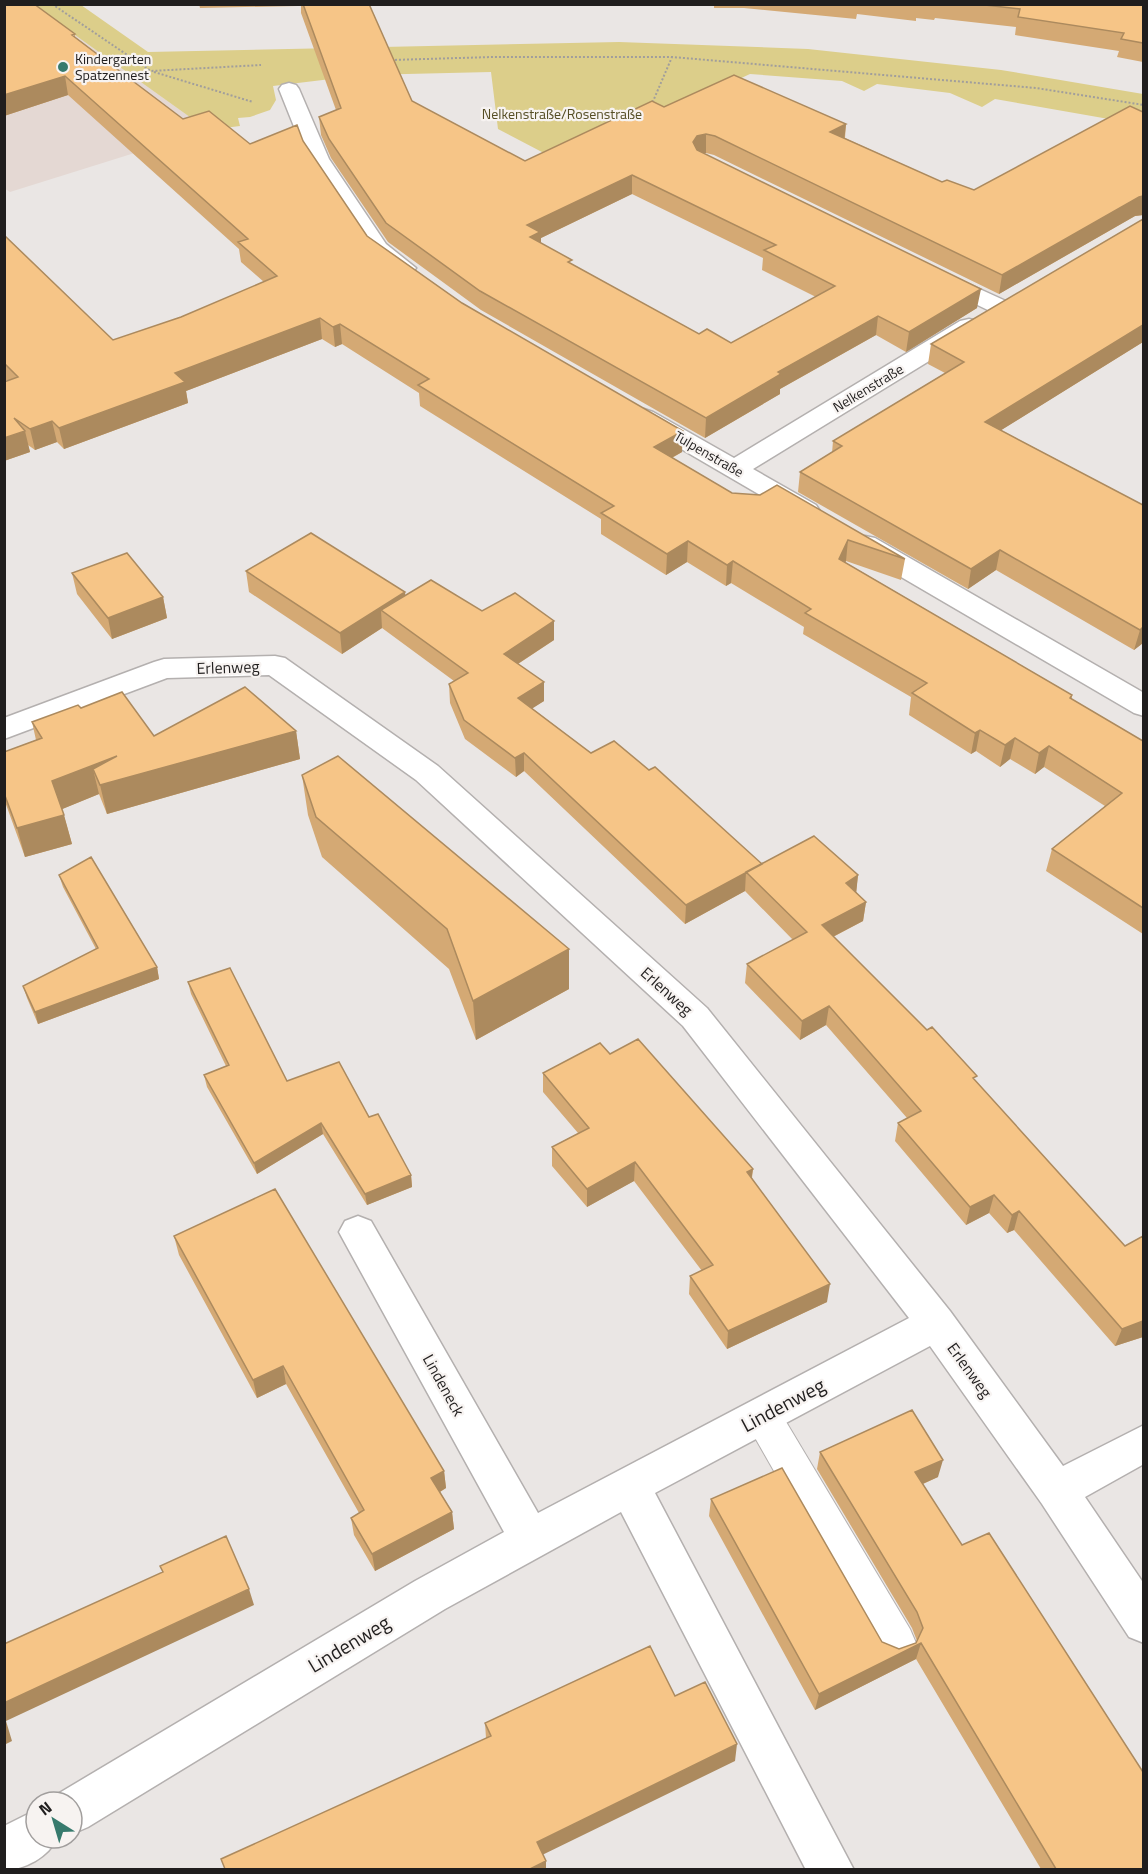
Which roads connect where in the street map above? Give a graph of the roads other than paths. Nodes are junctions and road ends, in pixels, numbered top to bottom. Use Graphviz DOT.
graph roads {
  1 [pos="289,89"];
  2 [pos="916,266"];
  3 [pos="425,283"];
  4 [pos="624,405"];
  5 [pos="735,469"];
  6 [pos="1143,706"];
  7 [pos="4,729"];
  8 [pos="358,1232"];
  9 [pos="936,1323"];
  10 [pos="763,1417"];
  11 [pos="1143,1443"];
  12 [pos="629,1485"];
  13 [pos="1058,1491"];
  14 [pos="530,1539"];
  15 [pos="1143,1622"];
  16 [pos="895,1643"];
  17 [pos="84,1804"];
  18 [pos="24,1840"];
  19 [pos="4,1852"];
  20 [pos="831,1869"];
  1 -- 3 [label="street"];
  2 -- 5 [label="street, Nelkenstraße"];
  4 -- 5 [label="street, Tulpenstraße"];
  5 -- 6 [label="street, Tulpenstraße"];
  7 -- 9 [label="street, Erlenweg"];
  8 -- 14 [label="street, Lindeneck"];
  9 -- 10 [label="street, Lindenweg"];
  9 -- 13 [label="street, Erlenweg"];
  10 -- 12 [label="street, Lindenweg"];
  10 -- 16 [label="lane"];
  11 -- 13 [label="street"];
  12 -- 14 [label="street, Lindenweg"];
  12 -- 20 [label="street"];
  13 -- 15 [label="street, Erlenweg"];
  14 -- 17 [label="street, Lindenweg"];
  18 -- 19 [label="street"];
}
